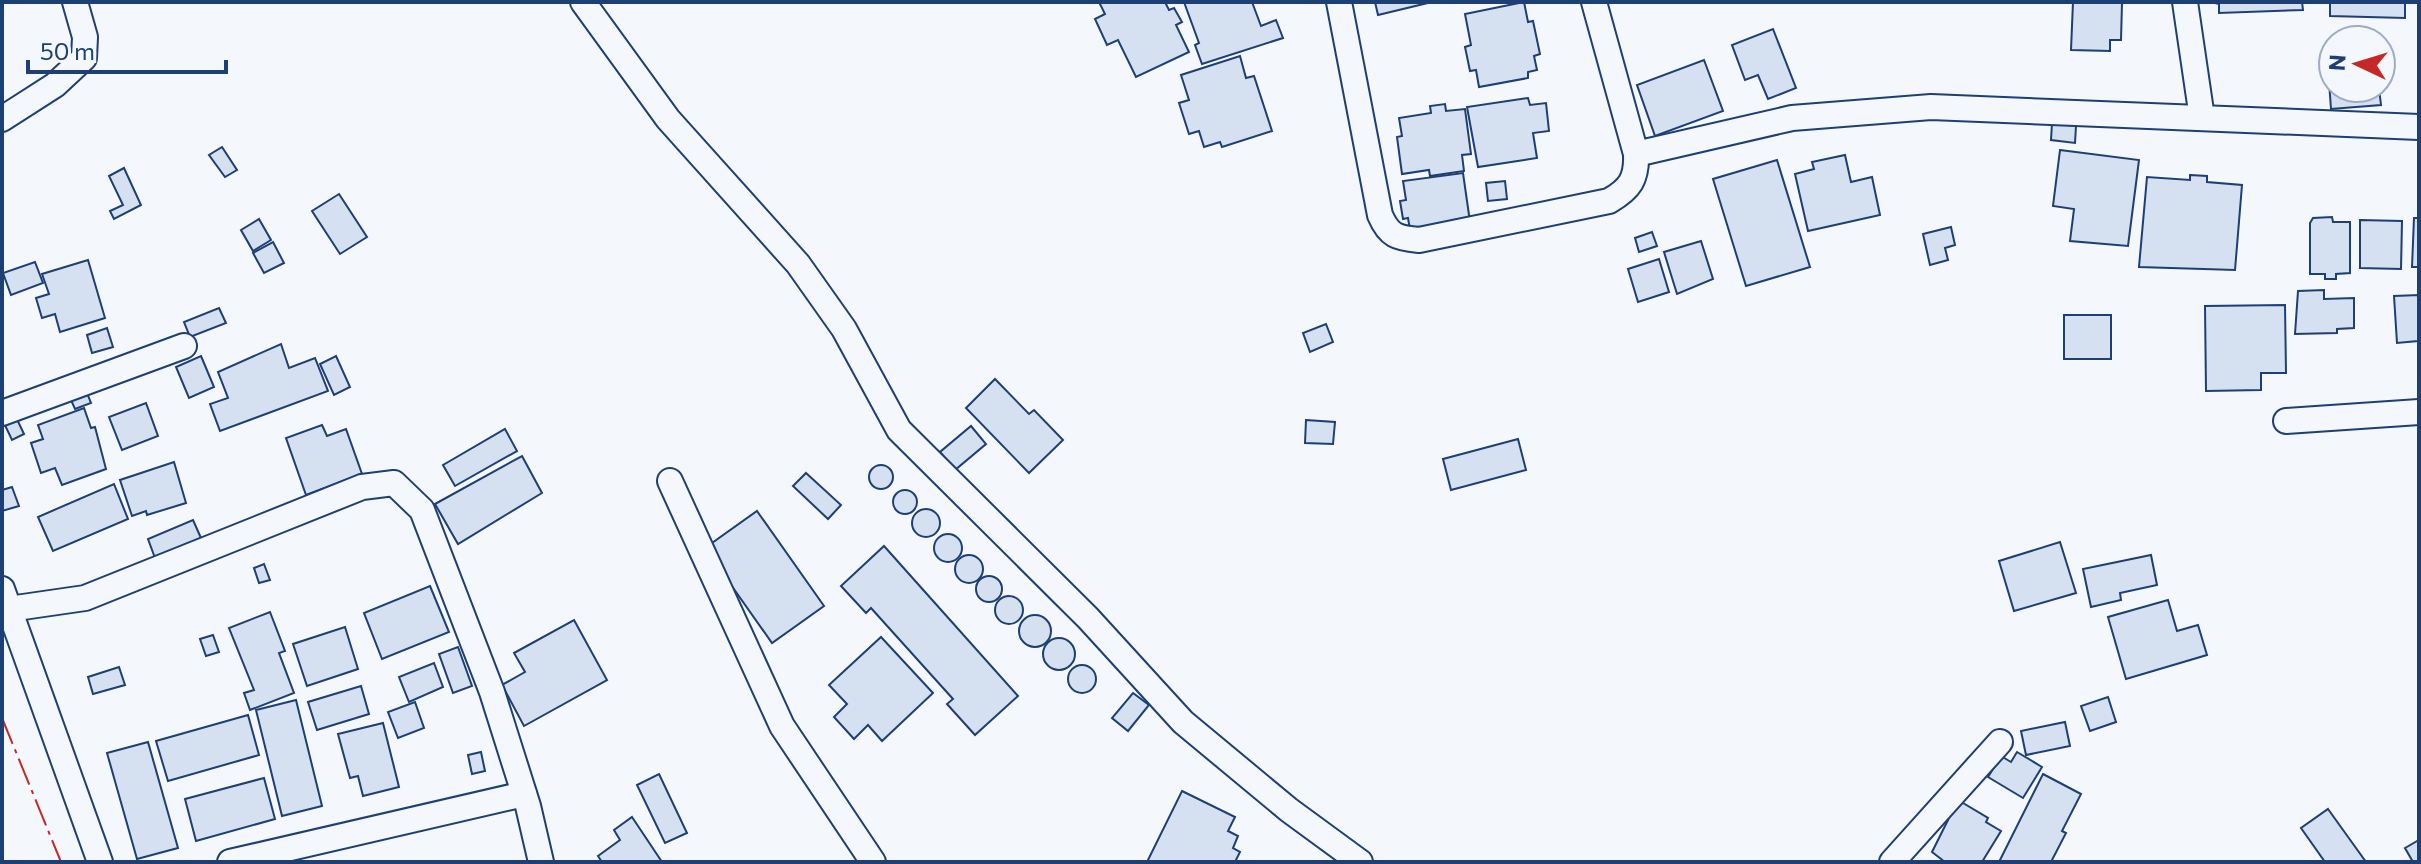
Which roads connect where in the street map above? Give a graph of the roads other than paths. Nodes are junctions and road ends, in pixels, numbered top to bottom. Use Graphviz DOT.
graph roads {
  1 [pos="75,2"];
  2 [pos="583,2"];
  3 [pos="1339,2"];
  4 [pos="1594,2"];
  5 [pos="2185,2"];
  6 [pos="2202,118"];
  7 [pos="2,119"];
  8 [pos="2419,127"];
  9 [pos="1636,154"];
  10 [pos="184,346"];
  11 [pos="2419,412"];
  12 [pos="2,413"];
  13 [pos="2286,421"];
  14 [pos="670,481"];
  15 [pos="6,599"];
  16 [pos="2000,742"];
  17 [pos="524,794"];
  18 [pos="100,862"];
  19 [pos="230,862"];
  20 [pos="541,862"];
  21 [pos="873,862"];
  22 [pos="1360,862"];
  23 [pos="1892,862"];
  1 -- 7 [label="street"];
  2 -- 22 [label="street"];
  3 -- 9 [label="street"];
  4 -- 9 [label="street"];
  5 -- 6 [label="street"];
  6 -- 8 [label="street"];
  6 -- 9 [label="street"];
  10 -- 12 [label="street"];
  11 -- 13 [label="street"];
  14 -- 21 [label="street"];
  15 -- 17 [label="street"];
  15 -- 18 [label="street"];
  16 -- 23 [label="street"];
  17 -- 19 [label="street"];
  17 -- 20 [label="street"];
}
